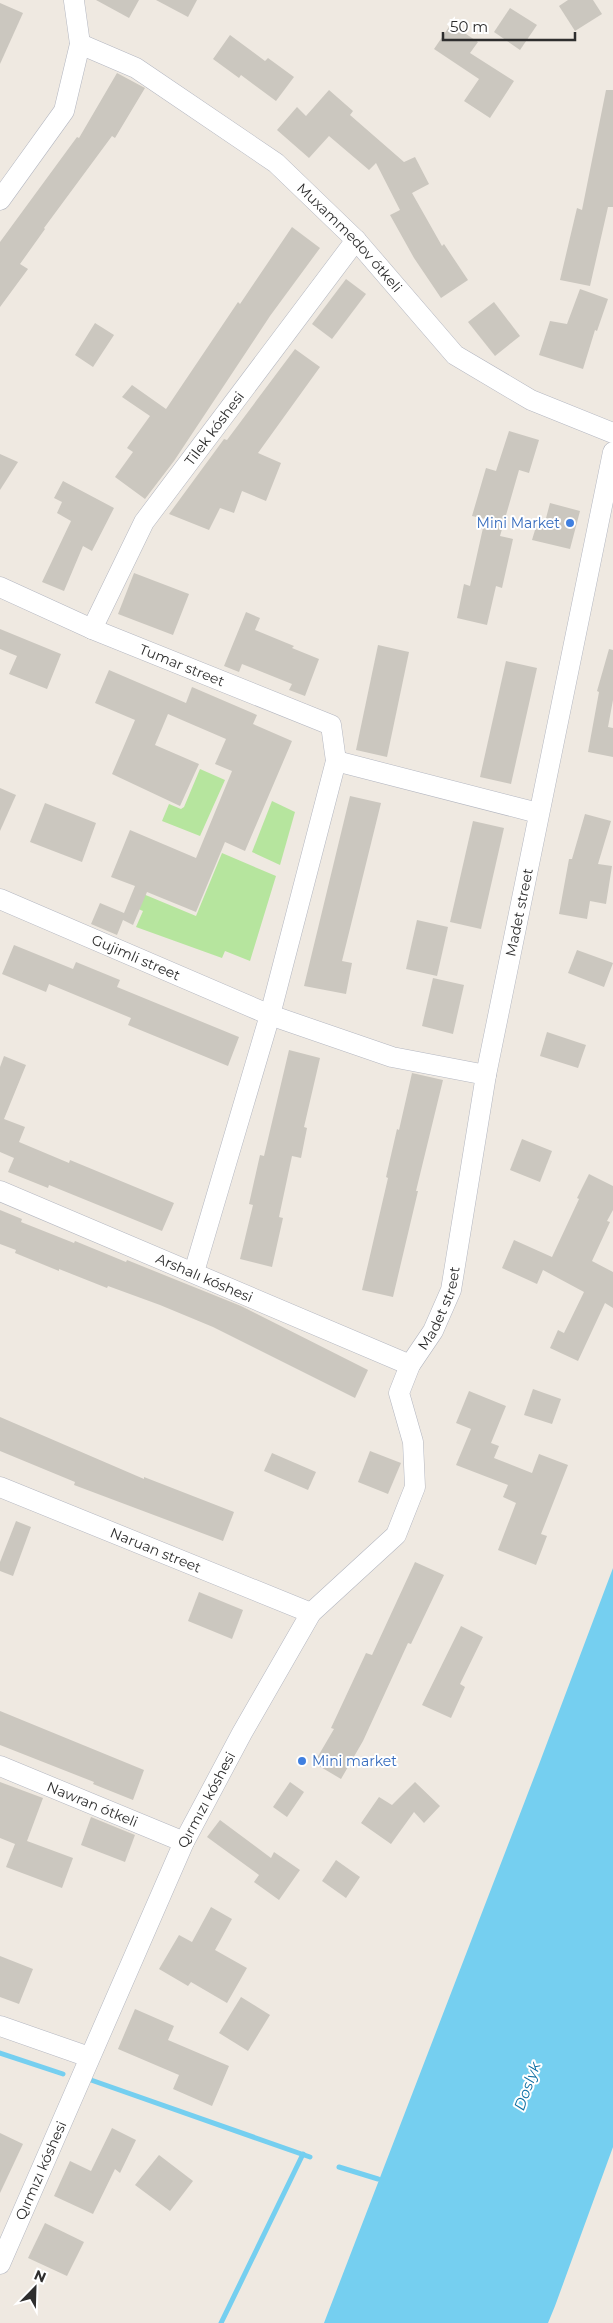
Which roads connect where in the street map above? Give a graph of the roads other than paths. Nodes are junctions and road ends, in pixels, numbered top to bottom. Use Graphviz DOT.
graph roads {
  1 [pos="74,0"];
  2 [pos="80,44"];
  3 [pos="0,200"];
  4 [pos="356,240"];
  5 [pos="613,433"];
  6 [pos="613,452"];
  7 [pos="0,587"];
  8 [pos="92,629"];
  9 [pos="336,761"];
  10 [pos="538,813"];
  11 [pos="0,899"];
  12 [pos="270,1015"];
  13 [pos="486,1075"];
  14 [pos="0,1191"];
  15 [pos="194,1272"];
  16 [pos="410,1365"];
  17 [pos="0,1487"];
  18 [pos="311,1613"];
  19 [pos="0,1766"];
  20 [pos="184,1842"];
  21 [pos="0,2026"];
  22 [pos="88,2057"];
  23 [pos="0,2264"];
  1 -- 2 [label="street"];
  2 -- 3 [label="street"];
  2 -- 4 [label="street, Muxammedov ótkeli"];
  4 -- 5 [label="street, Muxammedov ótkeli"];
  4 -- 8 [label="street, Tilek kóshesi"];
  6 -- 10 [label="street, Madet street"];
  7 -- 8 [label="street, Tumar street"];
  8 -- 9 [label="street, Tumar street"];
  9 -- 10 [label="street"];
  9 -- 12 [label="street, Tumar street"];
  10 -- 13 [label="street, Madet street"];
  11 -- 12 [label="street, Gujimli street"];
  12 -- 13 [label="street, Gujimli street"];
  12 -- 15 [label="street"];
  13 -- 16 [label="street, Madet street"];
  14 -- 15 [label="street, Arshalı kóshesi"];
  15 -- 16 [label="street, Arshalı kóshesi"];
  16 -- 18 [label="street, Qırmızı kóshesi"];
  17 -- 18 [label="street, Naruan street"];
  18 -- 20 [label="street, Qırmızı kóshesi"];
  19 -- 20 [label="street, Nawran ótkeli"];
  20 -- 22 [label="street, Qırmızı kóshesi"];
  21 -- 22 [label="street"];
  22 -- 23 [label="street, Qırmızı kóshesi"];
}
